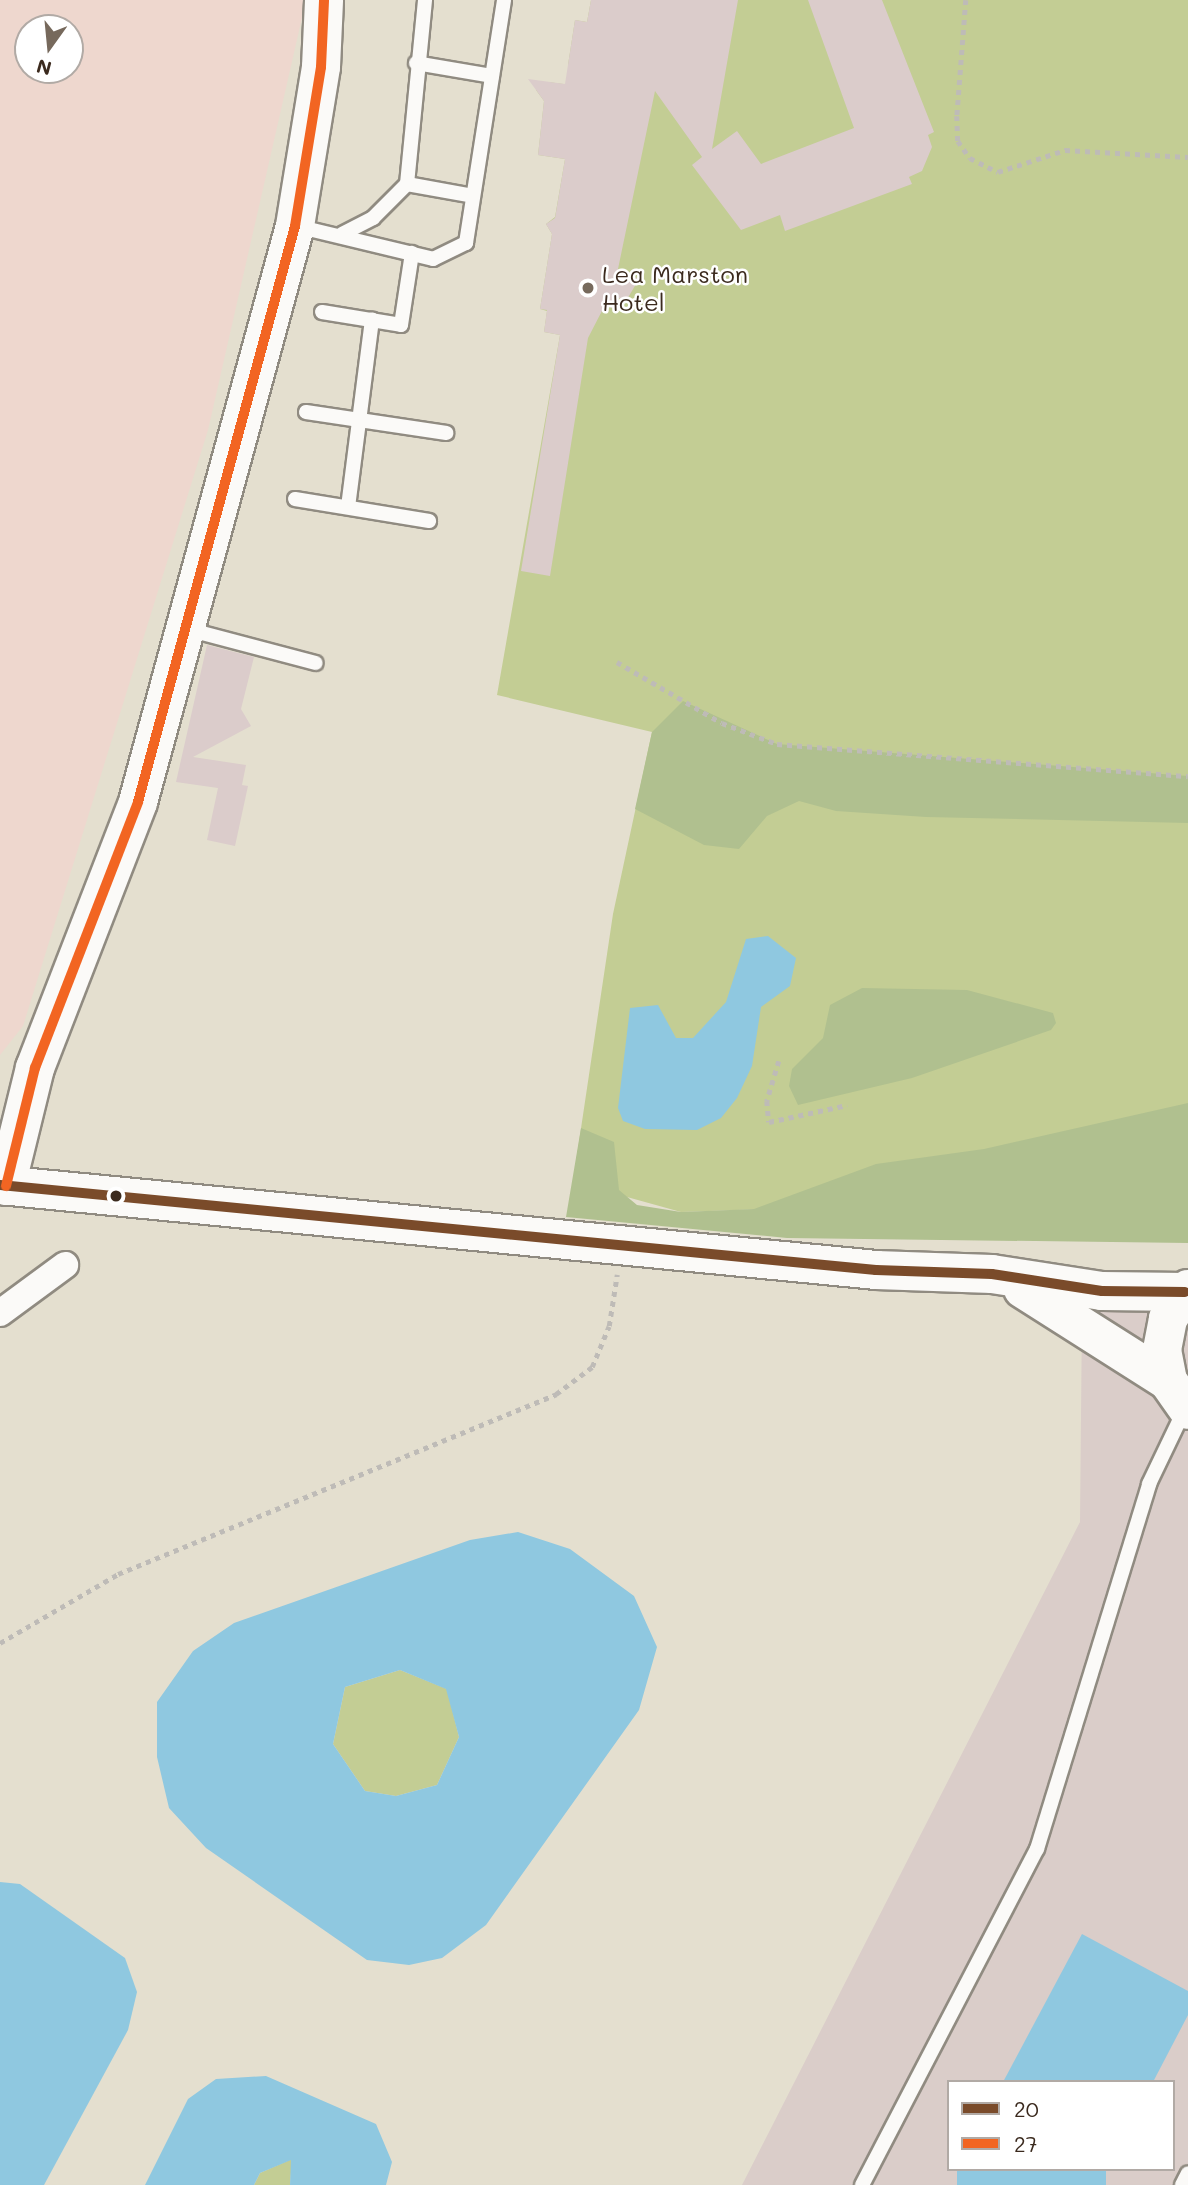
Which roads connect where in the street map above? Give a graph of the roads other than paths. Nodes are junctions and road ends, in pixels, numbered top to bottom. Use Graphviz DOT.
graph roads {
  1 [pos="324,0"];
  2 [pos="425,0"];
  3 [pos="504,0"];
  4 [pos="416,63"];
  5 [pos="492,76"];
  6 [pos="407,184"];
  7 [pos="474,196"];
  8 [pos="295,226"];
  9 [pos="341,234"];
  10 [pos="412,253"];
  11 [pos="322,312"];
  12 [pos="372,320"];
  13 [pos="306,412"];
  14 [pos="360,419"];
  15 [pos="446,433"];
  16 [pos="295,499"];
  17 [pos="348,507"];
  18 [pos="429,522"];
  19 [pos="186,628"];
  20 [pos="316,663"];
  21 [pos="3,1185"];
  22 [pos="65,1265"];
  23 [pos="992,1274"];
  24 [pos="1186,1291"];
  25 [pos="0,1313"];
  26 [pos="1181,1400"];
  27 [pos="1188,2173"];
  28 [pos="862,2185"];
  29 [pos="1182,2185"];
  1 -- 8 [label="main road"];
  2 -- 4 [label="lane"];
  3 -- 5 [label="lane"];
  4 -- 5 [label="lane"];
  4 -- 6 [label="lane"];
  5 -- 7 [label="lane"];
  6 -- 7 [label="lane"];
  6 -- 9 [label="lane"];
  7 -- 10 [label="lane"];
  8 -- 9 [label="lane"];
  8 -- 19 [label="main road"];
  9 -- 10 [label="lane"];
  10 -- 12 [label="lane"];
  11 -- 12 [label="lane"];
  12 -- 14 [label="lane"];
  13 -- 14 [label="lane"];
  14 -- 15 [label="lane"];
  14 -- 17 [label="lane"];
  16 -- 17 [label="lane"];
  17 -- 18 [label="lane"];
  19 -- 20 [label="lane"];
  19 -- 21 [label="main road"];
  21 -- 23 [label="main road"];
  22 -- 25 [label="street"];
  23 -- 24 [label="main road"];
  23 -- 26 [label="main road"];
  24 -- 26 [label="main road"];
  26 -- 28 [label="lane"];
  27 -- 29 [label="lane"];
}
